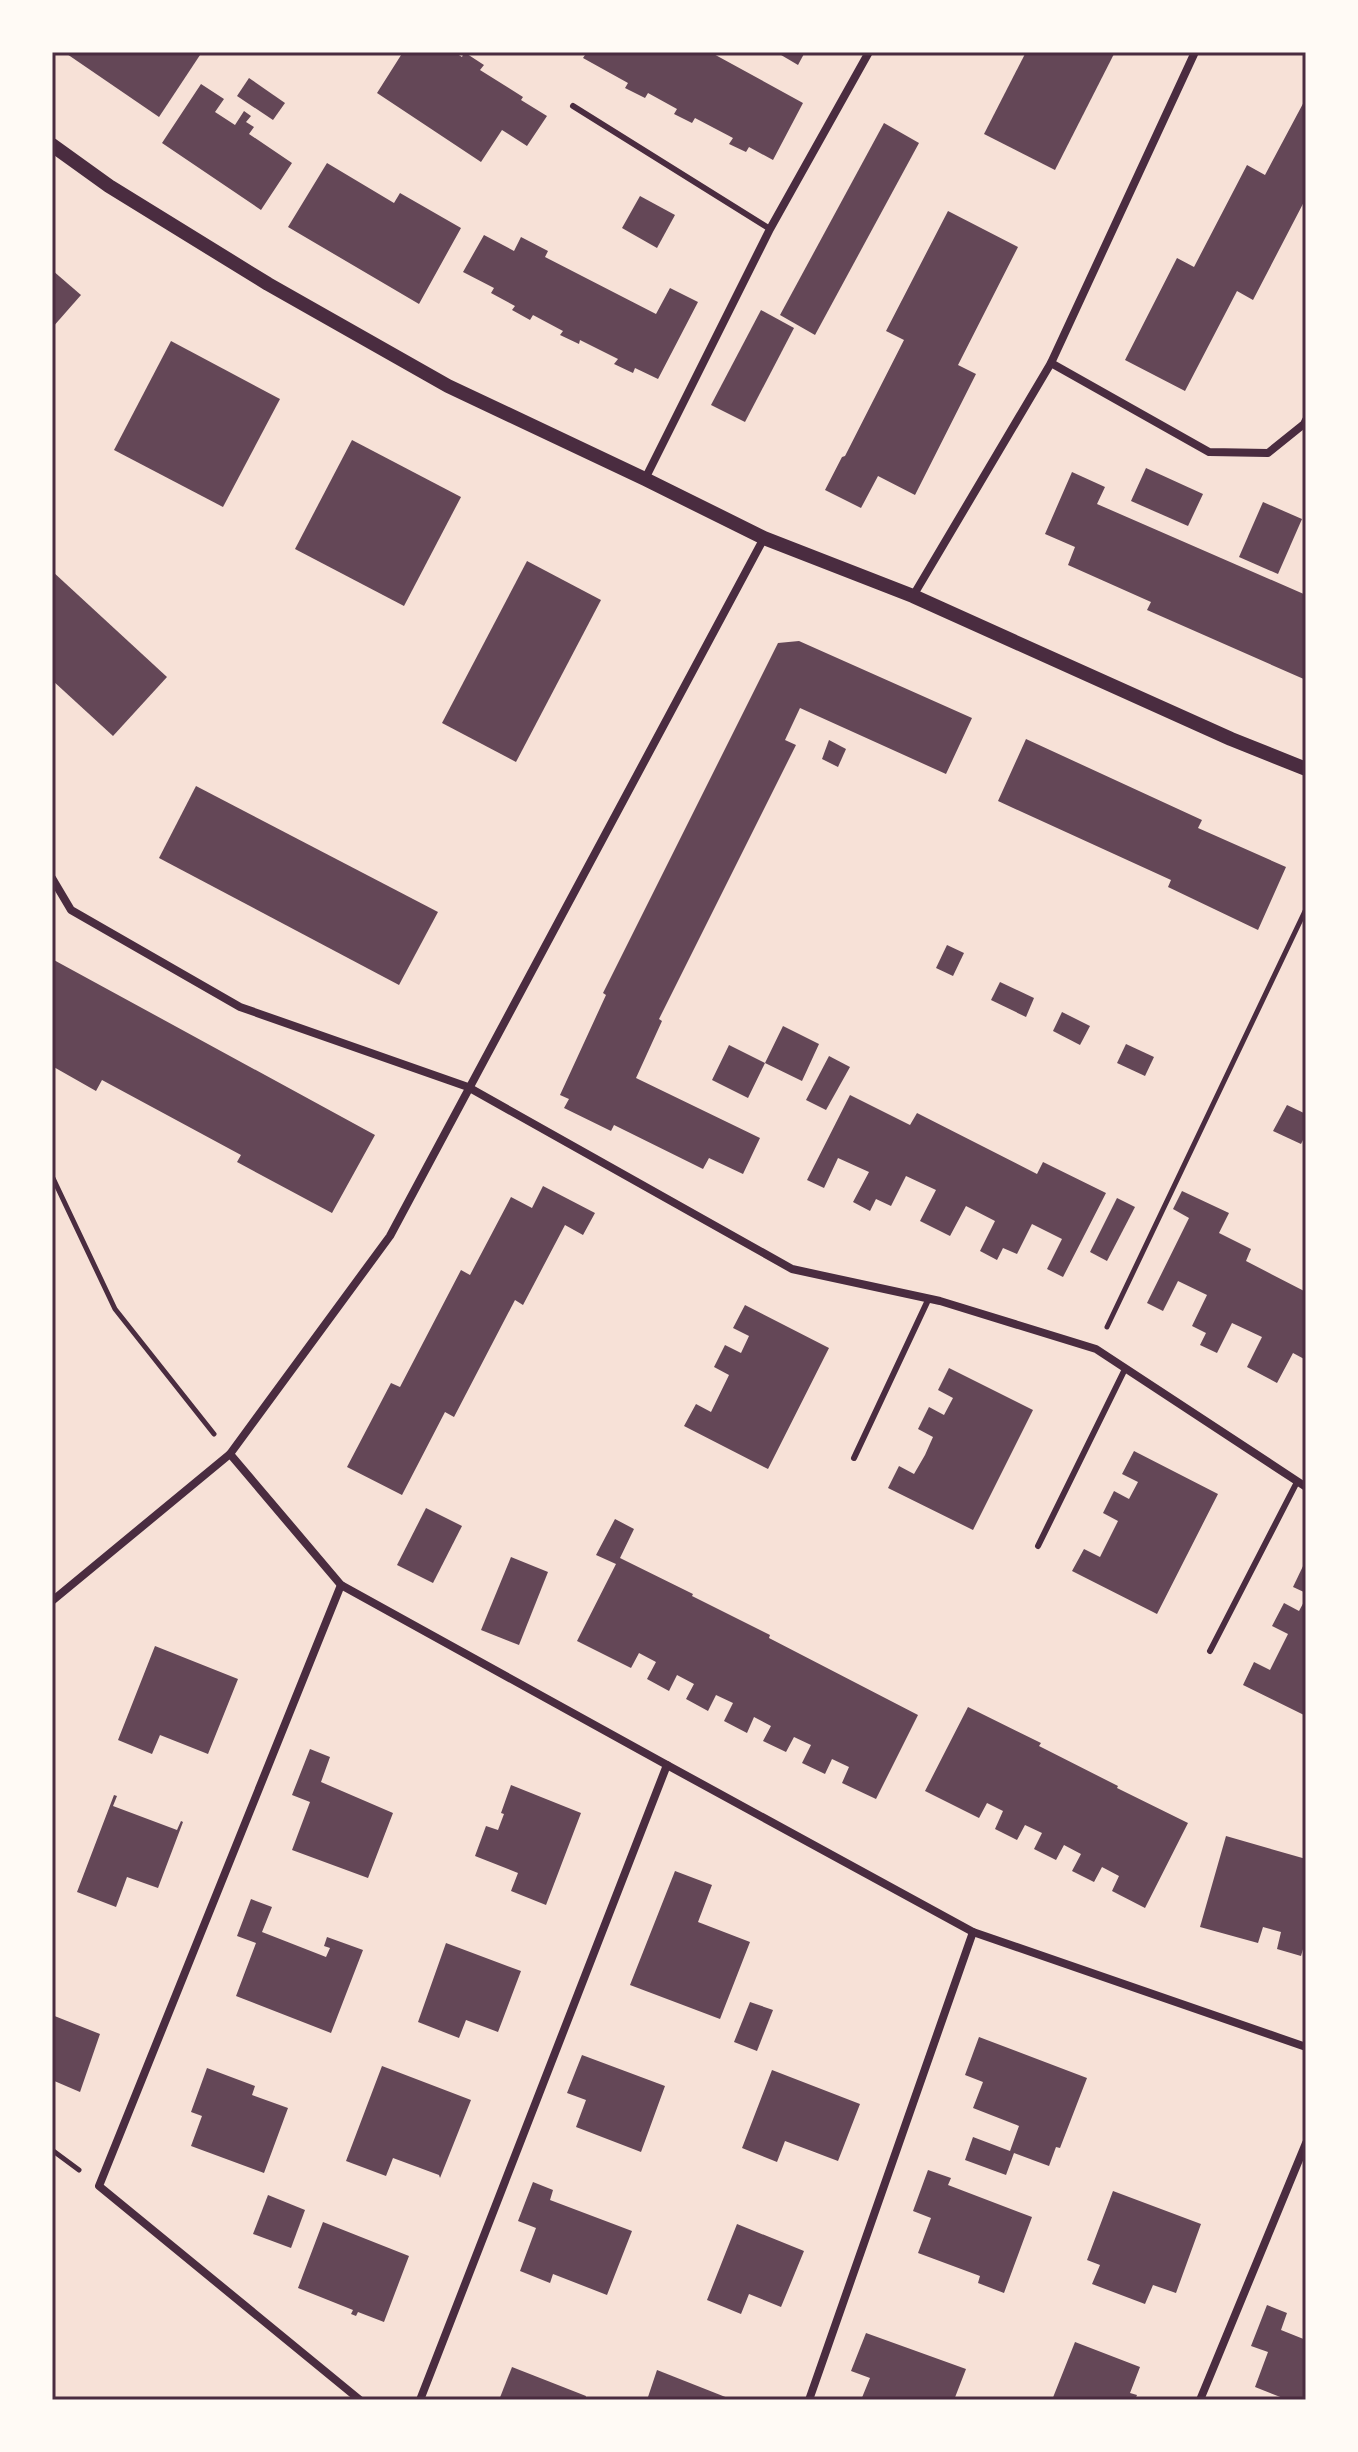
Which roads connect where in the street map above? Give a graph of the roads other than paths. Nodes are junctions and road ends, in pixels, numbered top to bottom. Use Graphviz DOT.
graph roads {
  1 [pos="869,52"];
  2 [pos="1195,52"];
  3 [pos="573,106"];
  4 [pos="52,145"];
  5 [pos="770,229"];
  6 [pos="1051,363"];
  7 [pos="1306,420"];
  8 [pos="645,479"];
  9 [pos="764,538"];
  10 [pos="913,596"];
  11 [pos="1306,769"];
  12 [pos="52,878"];
  13 [pos="468,1087"];
  14 [pos="929,1298"];
  15 [pos="1125,1369"];
  16 [pos="230,1454"];
  17 [pos="854,1458"];
  18 [pos="1297,1482"];
  19 [pos="1306,1487"];
  20 [pos="1038,1546"];
  21 [pos="341,1585"];
  22 [pos="52,1601"];
  23 [pos="1210,1651"];
  24 [pos="667,1765"];
  25 [pos="973,1932"];
  26 [pos="1306,2047"];
  27 [pos="1306,2143"];
  28 [pos="360,2400"];
  29 [pos="420,2400"];
  30 [pos="809,2400"];
  31 [pos="1200,2400"];
  1 -- 5 [label="street"];
  2 -- 6 [label="street"];
  3 -- 5 [label="lane"];
  4 -- 8 [label="street"];
  5 -- 8 [label="street"];
  6 -- 7 [label="street"];
  6 -- 10 [label="street"];
  8 -- 9 [label="street"];
  9 -- 10 [label="street"];
  9 -- 13 [label="street"];
  10 -- 11 [label="street"];
  12 -- 13 [label="street"];
  13 -- 14 [label="street"];
  13 -- 16 [label="street"];
  14 -- 15 [label="street"];
  14 -- 17 [label="lane"];
  15 -- 18 [label="street"];
  15 -- 20 [label="lane"];
  16 -- 21 [label="street"];
  16 -- 22 [label="street"];
  18 -- 19 [label="street"];
  18 -- 23 [label="lane"];
  21 -- 24 [label="street"];
  21 -- 28 [label="street"];
  24 -- 25 [label="street"];
  24 -- 29 [label="street"];
  25 -- 26 [label="street"];
  25 -- 30 [label="street"];
  27 -- 31 [label="street"];
}
